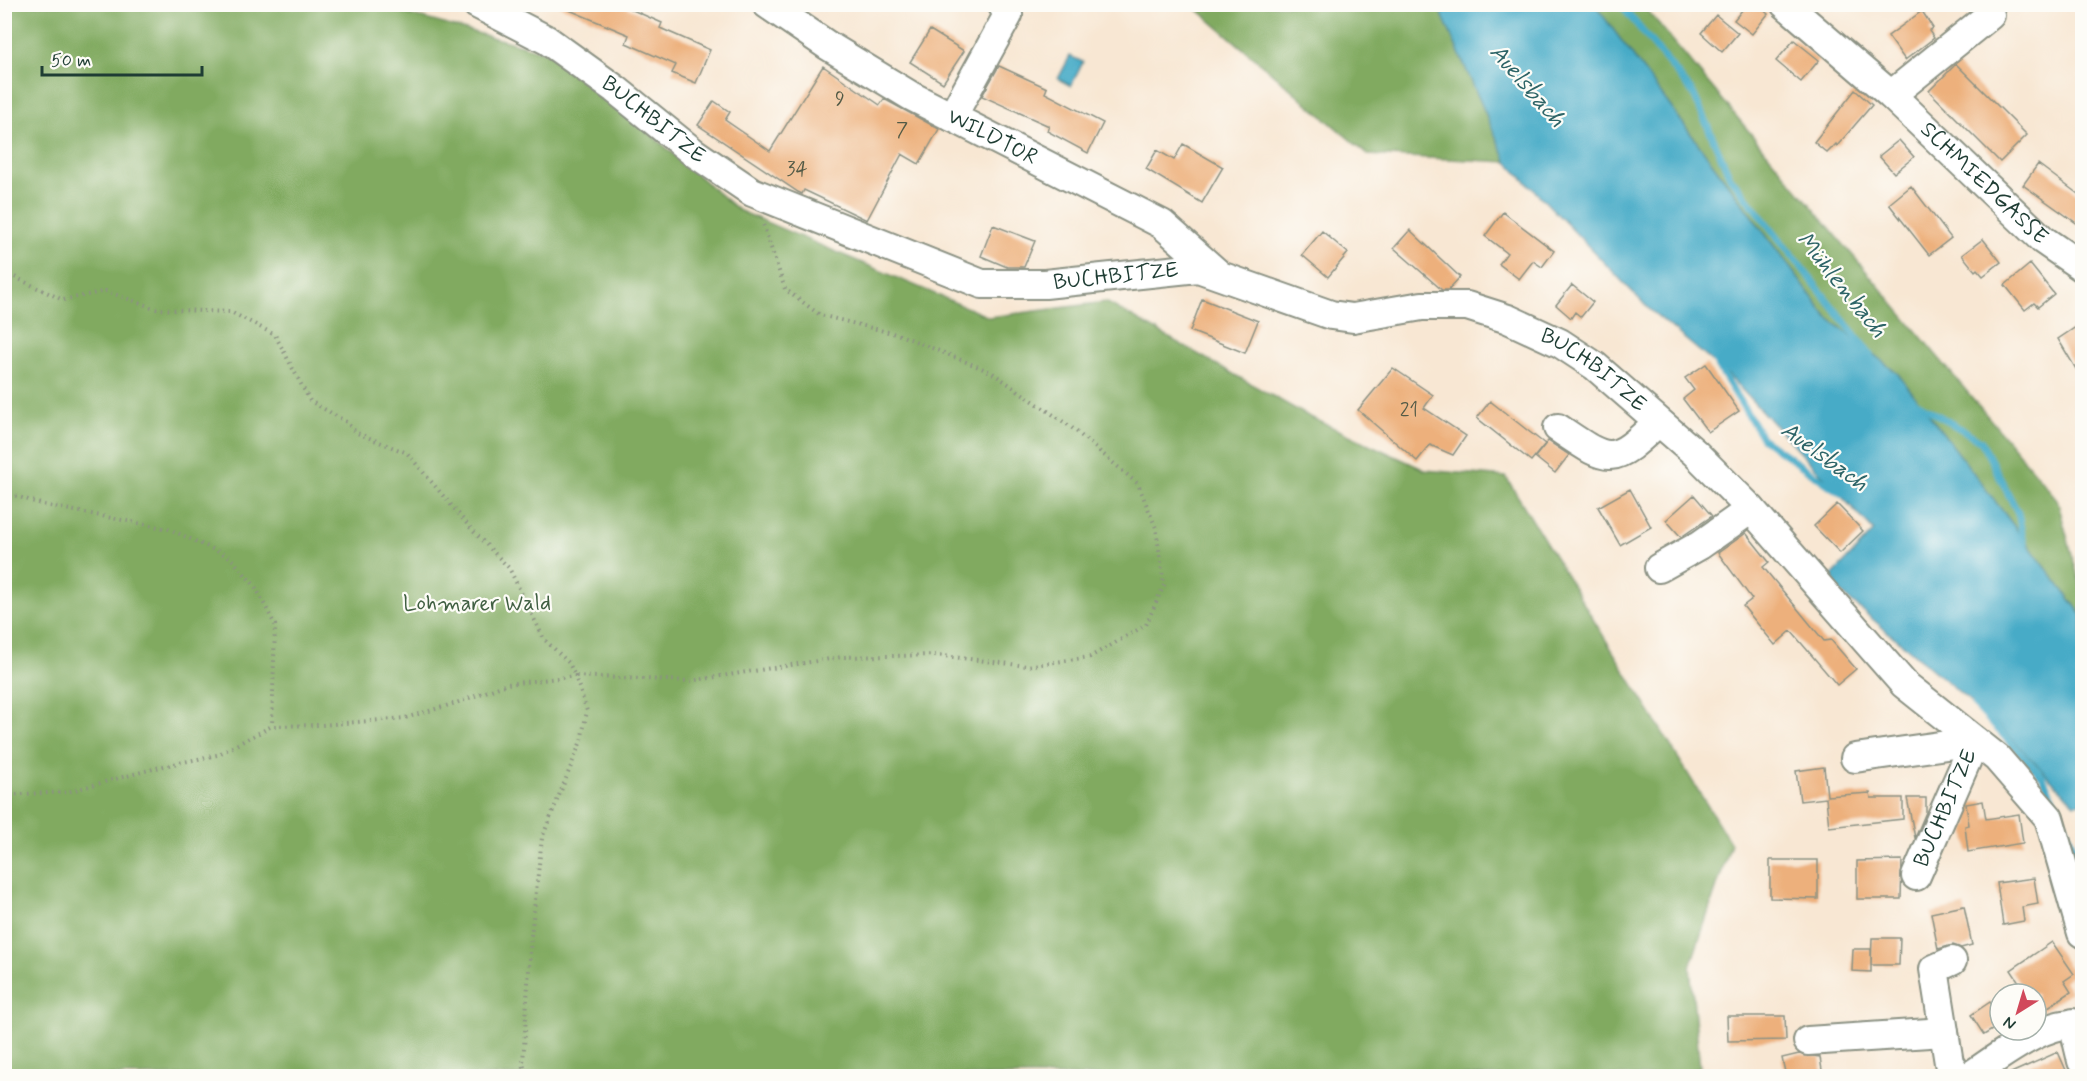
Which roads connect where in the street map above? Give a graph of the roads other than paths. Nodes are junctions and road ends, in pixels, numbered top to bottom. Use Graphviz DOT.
graph roads {
  1 [pos="477,4"];
  2 [pos="767,4"];
  3 [pos="1002,4"];
  4 [pos="1785,4"];
  5 [pos="1990,15"];
  6 [pos="1891,95"];
  7 [pos="952,117"];
  8 [pos="2082,267"];
  9 [pos="1216,272"];
  10 [pos="1658,422"];
  11 [pos="1558,428"];
  12 [pos="1750,509"];
  13 [pos="1659,568"];
  14 [pos="1975,741"];
  15 [pos="1855,758"];
  16 [pos="1916,876"];
  17 [pos="2082,933"];
  18 [pos="1952,961"];
  19 [pos="2078,1024"];
  20 [pos="1944,1032"];
  21 [pos="1808,1041"];
  22 [pos="2082,1061"];
  23 [pos="1958,1077"];
  24 [pos="1970,1077"];
  1 -- 9 [label="street, BUCHBITZE"];
  2 -- 7 [label="street, WILDTOR"];
  3 -- 7 [label="street"];
  4 -- 6 [label="street, SCHMIEDGASSE"];
  5 -- 6 [label="street"];
  6 -- 8 [label="street, SCHMIEDGASSE"];
  7 -- 9 [label="street, WILDTOR"];
  9 -- 10 [label="street, BUCHBITZE"];
  10 -- 11 [label="street"];
  10 -- 12 [label="street, BUCHBITZE"];
  12 -- 13 [label="street"];
  12 -- 14 [label="street, BUCHBITZE"];
  14 -- 15 [label="street"];
  14 -- 16 [label="street, BUCHBITZE"];
  14 -- 17 [label="street, BUCHBITZE"];
  18 -- 20 [label="street"];
  19 -- 22 [label="street"];
  19 -- 24 [label="street"];
  20 -- 21 [label="street"];
  20 -- 23 [label="street"];
}
